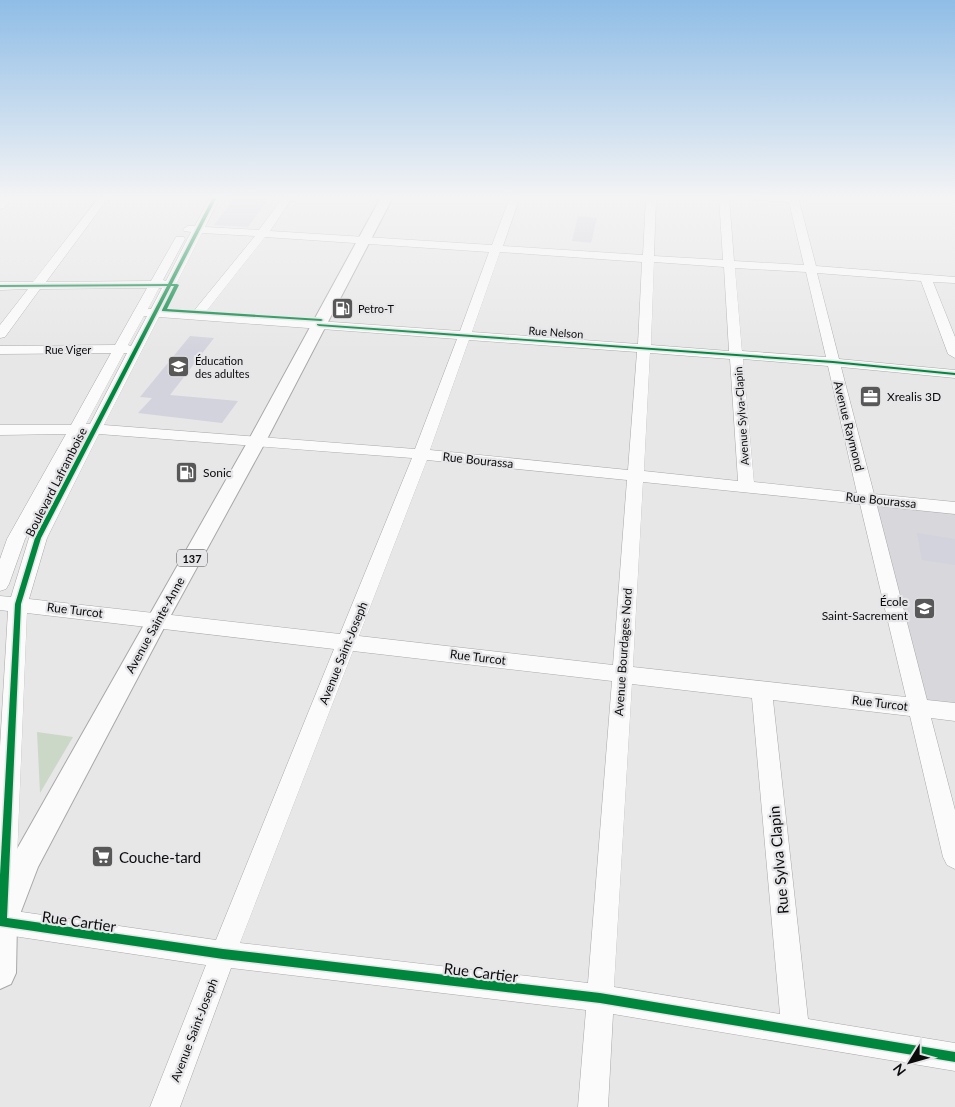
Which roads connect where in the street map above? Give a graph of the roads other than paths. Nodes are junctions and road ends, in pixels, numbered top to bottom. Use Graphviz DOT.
graph roads {
  1 [pos="65,249"];
  2 [pos="177,249"];
  3 [pos="185,249"];
  4 [pos="250,249"];
  5 [pos="359,249"];
  6 [pos="491,249"];
  7 [pos="496,249"];
  8 [pos="648,249"];
  9 [pos="728,249"];
  10 [pos="805,249"];
  11 [pos="648,258"];
  12 [pos="729,263"];
  13 [pos="810,269"];
  14 [pos="925,277"];
  15 [pos="955,280"];
  16 [pos="162,284"];
  17 [pos="0,286"];
  18 [pos="37,286"];
  19 [pos="147,313"];
  20 [pos="196,316"];
  21 [pos="319,325"];
  22 [pos="0,334"];
  23 [pos="464,336"];
  24 [pos="120,349"];
  25 [pos="136,349"];
  26 [pos="644,349"];
  27 [pos="0,350"];
  28 [pos="955,354"];
  29 [pos="736,356"];
  30 [pos="833,362"];
  31 [pos="955,374"];
  32 [pos="85,429"];
  33 [pos="0,430"];
  34 [pos="257,442"];
  35 [pos="421,454"];
  36 [pos="635,475"];
  37 [pos="746,486"];
  38 [pos="867,498"];
  39 [pos="955,508"];
  40 [pos="0,584"];
  41 [pos="9,603"];
  42 [pos="157,620"];
  43 [pos="348,642"];
  44 [pos="621,673"];
  45 [pos="762,690"];
  46 [pos="918,708"];
  47 [pos="955,712"];
  48 [pos="6,732"];
  49 [pos="955,857"];
  50 [pos="1,923"];
  51 [pos="223,954"];
  52 [pos="0,973"];
  53 [pos="600,998"];
  54 [pos="794,1031"];
  55 [pos="955,1058"];
  56 [pos="165,1107"];
  57 [pos="592,1107"];
  1 -- 18 [label="street"];
  2 -- 16 [label="street, Boulevard Laframboise"];
  3 -- 16 [label="street, Boulevard Laframboise"];
  4 -- 20 [label="street"];
  5 -- 21 [label="main road, Avenue Sainte-Anne / 137"];
  6 -- 7 [label="street"];
  7 -- 11 [label="street"];
  7 -- 23 [label="street, Avenue Saint-Joseph"];
  8 -- 11 [label="street, Avenue Bourdages Nord"];
  9 -- 12 [label="street, Avenue Sylva-Clapin"];
  10 -- 13 [label="street, Avenue Raymond"];
  11 -- 12 [label="street"];
  11 -- 26 [label="street, Avenue Bourdages Nord"];
  12 -- 13 [label="street"];
  12 -- 29 [label="street, Avenue Sylva-Clapin"];
  13 -- 14 [label="street"];
  13 -- 30 [label="street, Avenue Raymond"];
  14 -- 15 [label="street"];
  14 -- 28 [label="street"];
  16 -- 18 [label="street"];
  16 -- 19 [label="street, Boulevard Laframboise"];
  17 -- 18 [label="street"];
  18 -- 22 [label="street"];
  19 -- 20 [label="street, Rue Nelson"];
  19 -- 24 [label="street, Boulevard Laframboise"];
  19 -- 25 [label="street, Boulevard Laframboise"];
  20 -- 21 [label="street, Rue Nelson"];
  21 -- 23 [label="street, Rue Nelson"];
  21 -- 34 [label="main road, Avenue Sainte-Anne / 137"];
  23 -- 26 [label="street, Rue Nelson"];
  23 -- 35 [label="street, Avenue Saint-Joseph"];
  24 -- 25 [label="street, Rue Viger"];
  24 -- 27 [label="street, Rue Viger"];
  24 -- 32 [label="street, Boulevard Laframboise"];
  25 -- 32 [label="street, Boulevard Laframboise"];
  26 -- 29 [label="street, Rue Nelson"];
  26 -- 36 [label="street, Avenue Bourdages Nord"];
  29 -- 30 [label="street, Rue Nelson"];
  29 -- 37 [label="street, Avenue Sylva-Clapin"];
  30 -- 31 [label="street, Rue Nelson"];
  30 -- 38 [label="street, Avenue Raymond"];
  32 -- 33 [label="street, Rue Bourassa"];
  32 -- 34 [label="street, Rue Bourassa"];
  32 -- 40 [label="street, Boulevard Laframboise"];
  32 -- 41 [label="street, Boulevard Laframboise"];
  34 -- 35 [label="street, Rue Bourassa"];
  34 -- 42 [label="main road, Avenue Sainte-Anne / 137"];
  35 -- 36 [label="street, Rue Bourassa"];
  35 -- 43 [label="street, Avenue Saint-Joseph"];
  36 -- 37 [label="street, Rue Bourassa"];
  36 -- 44 [label="street, Avenue Bourdages Nord"];
  37 -- 38 [label="street, Rue Bourassa"];
  38 -- 39 [label="street, Rue Bourassa"];
  38 -- 46 [label="street, Avenue Raymond"];
  41 -- 42 [label="street, Rue Turcot"];
  41 -- 48 [label="street, Boulevard Laframboise"];
  42 -- 43 [label="street, Rue Turcot"];
  42 -- 50 [label="main road, Avenue Sainte-Anne / 137"];
  43 -- 44 [label="street, Rue Turcot"];
  43 -- 51 [label="street, Avenue Saint-Joseph"];
  44 -- 45 [label="street, Rue Turcot"];
  44 -- 53 [label="street, Avenue Bourdages Nord"];
  45 -- 46 [label="street, Rue Turcot"];
  45 -- 54 [label="street, Rue Sylva Clapin"];
  46 -- 47 [label="street, Rue Turcot"];
  46 -- 49 [label="street, Avenue Raymond"];
  48 -- 50 [label="street, Boulevard Laframboise"];
  50 -- 51 [label="street, Rue Cartier"];
  50 -- 52 [label="main road, Boulevard Laframboise / 137"];
  51 -- 53 [label="street, Rue Cartier"];
  51 -- 56 [label="street, Avenue Saint-Joseph"];
  53 -- 54 [label="street, Rue Cartier"];
  53 -- 57 [label="street, Avenue Bourdages Nord"];
  54 -- 55 [label="street, Rue Cartier"];
}
